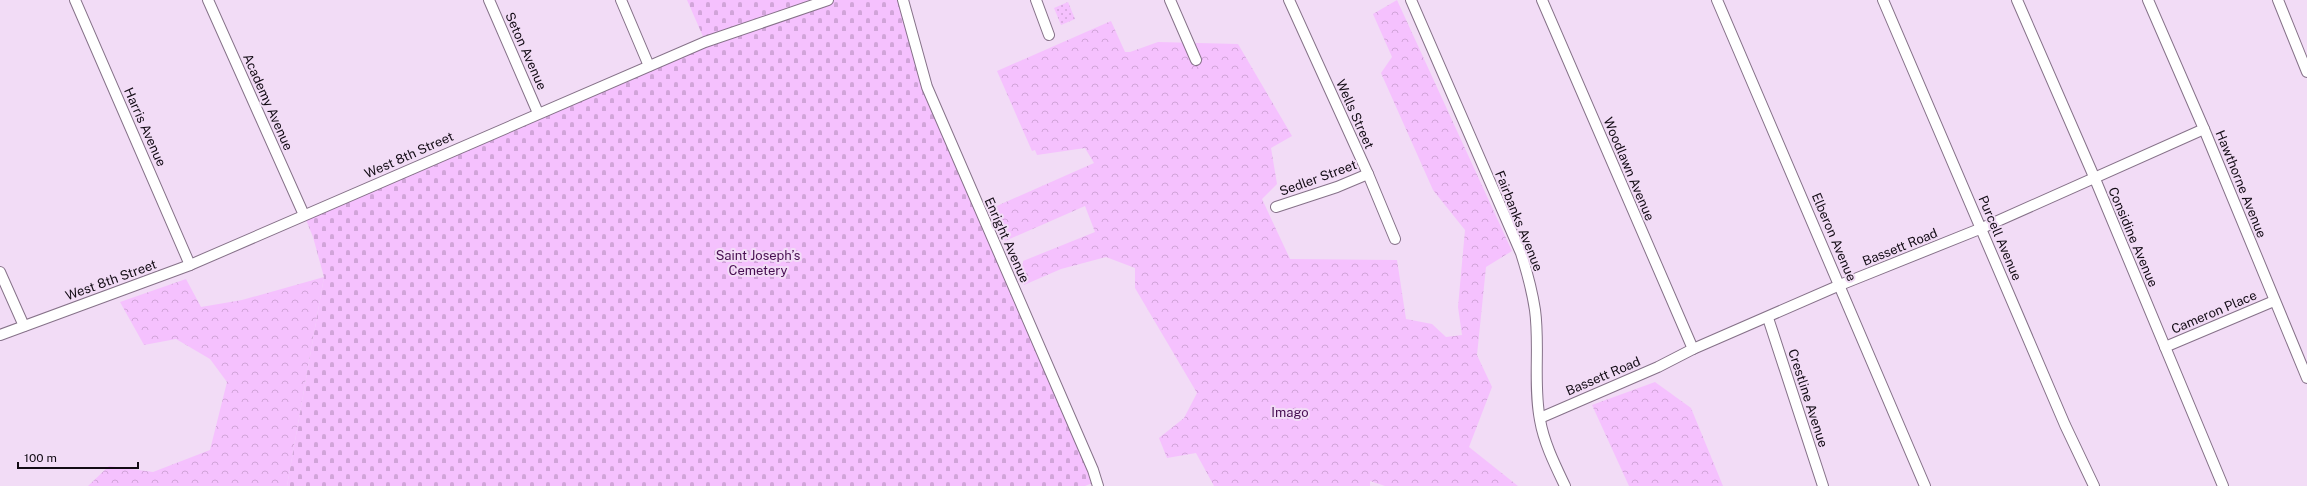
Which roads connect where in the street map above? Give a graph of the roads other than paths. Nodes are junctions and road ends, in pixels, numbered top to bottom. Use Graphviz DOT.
graph roads {
  1 [pos="75,0"];
  2 [pos="208,0"];
  3 [pos="489,0"];
  4 [pos="620,0"];
  5 [pos="828,0"];
  6 [pos="903,0"];
  7 [pos="1036,0"];
  8 [pos="1170,0"];
  9 [pos="1289,0"];
  10 [pos="1411,0"];
  11 [pos="1542,0"];
  12 [pos="1716,0"];
  13 [pos="1884,0"];
  14 [pos="2017,0"];
  15 [pos="2148,0"];
  16 [pos="2278,0"];
  17 [pos="1049,34"];
  18 [pos="1196,60"];
  19 [pos="650,66"];
  20 [pos="2307,72"];
  21 [pos="538,113"];
  22 [pos="2204,129"];
  23 [pos="1368,174"];
  24 [pos="2095,179"];
  25 [pos="1276,207"];
  26 [pos="304,215"];
  27 [pos="1982,228"];
  28 [pos="1394,239"];
  29 [pos="190,265"];
  30 [pos="0,272"];
  31 [pos="1840,285"];
  32 [pos="2274,301"];
  33 [pos="1768,318"];
  34 [pos="24,326"];
  35 [pos="0,335"];
  36 [pos="2165,347"];
  37 [pos="1692,349"];
  38 [pos="2307,378"];
  39 [pos="1540,418"];
  40 [pos="1098,486"];
  41 [pos="1564,486"];
  42 [pos="1823,486"];
  43 [pos="1925,486"];
  44 [pos="2094,486"];
  45 [pos="2223,486"];
  1 -- 29 [label="street, Harris Avenue"];
  2 -- 26 [label="street, Academy Avenue"];
  3 -- 21 [label="street, Seton Avenue"];
  4 -- 19 [label="street"];
  5 -- 19 [label="street, West 8th Street"];
  6 -- 40 [label="street, Enright Avenue"];
  7 -- 17 [label="street"];
  8 -- 18 [label="street"];
  9 -- 23 [label="street, Wells Street"];
  10 -- 39 [label="street, Fairbanks Avenue"];
  11 -- 37 [label="street, Woodlawn Avenue"];
  12 -- 31 [label="street, Elberon Avenue"];
  13 -- 27 [label="street, Purcell Avenue"];
  14 -- 24 [label="street, Considine Avenue"];
  15 -- 22 [label="street, Hawthorne Avenue"];
  16 -- 20 [label="street"];
  19 -- 21 [label="street, West 8th Street"];
  21 -- 26 [label="street, West 8th Street"];
  22 -- 24 [label="street, Bassett Road"];
  22 -- 32 [label="street, Hawthorne Avenue"];
  23 -- 25 [label="street, Sedler Street"];
  23 -- 28 [label="street, Wells Street"];
  24 -- 27 [label="street, Bassett Road"];
  24 -- 36 [label="street, Considine Avenue"];
  26 -- 29 [label="street, West 8th Street"];
  27 -- 31 [label="street, Bassett Road"];
  27 -- 44 [label="street, Purcell Avenue"];
  29 -- 34 [label="street, West 8th Street"];
  30 -- 34 [label="street"];
  31 -- 33 [label="street, Bassett Road"];
  31 -- 43 [label="street, Elberon Avenue"];
  32 -- 36 [label="street, Cameron Place"];
  32 -- 38 [label="street, Hawthorne Avenue"];
  33 -- 37 [label="street, Bassett Road"];
  33 -- 42 [label="street, Crestline Avenue"];
  34 -- 35 [label="street, West 8th Street"];
  36 -- 45 [label="street, Considine Avenue"];
  37 -- 39 [label="street, Bassett Road"];
  39 -- 41 [label="street, Fairbanks Avenue"];
}
